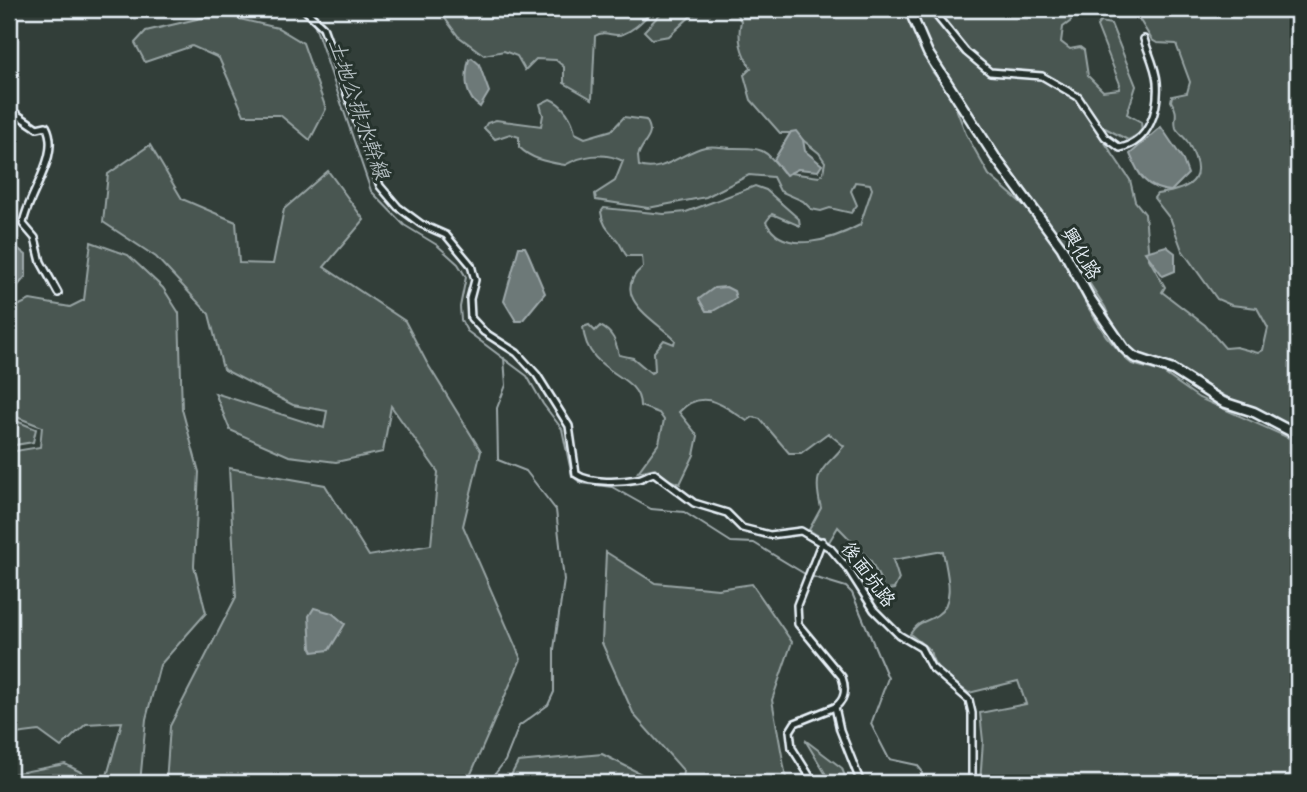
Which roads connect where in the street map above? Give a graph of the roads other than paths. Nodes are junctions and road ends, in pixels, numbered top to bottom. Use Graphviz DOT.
graph roads {
  1 [pos="909,9"];
  2 [pos="931,9"];
  3 [pos="306,11"];
  4 [pos="1144,39"];
  5 [pos="9,109"];
  6 [pos="58,293"];
  7 [pos="1298,435"];
  8 [pos="822,541"];
  9 [pos="835,707"];
  10 [pos="814,783"];
  11 [pos="861,783"];
  12 [pos="972,783"];
  1 -- 7 [label="street, 興化路"];
  2 -- 4 [label="street"];
  3 -- 8 [label="street, 後面坑路"];
  5 -- 6 [label="street"];
  8 -- 9 [label="street"];
  8 -- 12 [label="street, 後面坑路"];
  9 -- 10 [label="street"];
  9 -- 11 [label="street"];
}
